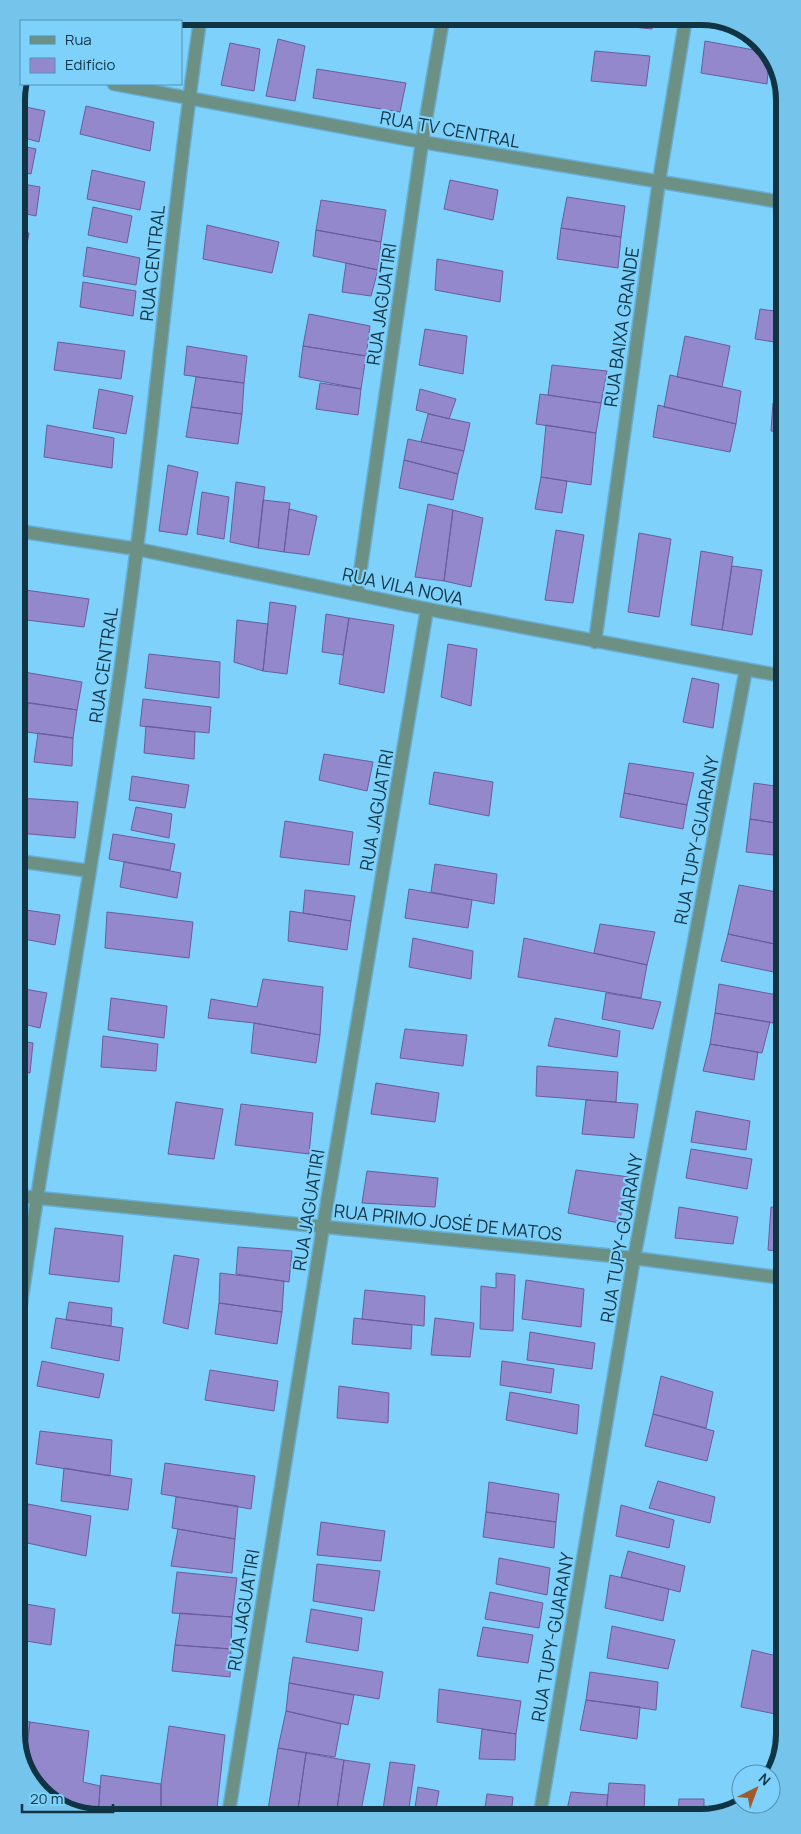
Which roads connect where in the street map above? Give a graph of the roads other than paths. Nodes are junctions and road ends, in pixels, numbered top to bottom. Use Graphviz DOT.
graph roads {
  1 [pos="199,25"];
  2 [pos="442,25"];
  3 [pos="685,25"];
  4 [pos="119,85"];
  5 [pos="188,99"];
  6 [pos="422,142"];
  7 [pos="659,181"];
  8 [pos="776,201"];
  9 [pos="25,532"];
  10 [pos="137,549"];
  11 [pos="357,594"];
  12 [pos="427,609"];
  13 [pos="594,642"];
  14 [pos="746,669"];
  15 [pos="776,675"];
  16 [pos="25,862"];
  17 [pos="90,871"];
  18 [pos="25,1197"];
  19 [pos="36,1198"];
  20 [pos="323,1227"];
  21 [pos="634,1258"];
  22 [pos="25,1275"];
  23 [pos="776,1277"];
  24 [pos="229,1809"];
  25 [pos="541,1809"];
  1 -- 5 [label="street, RUA CENTRAL"];
  2 -- 6 [label="street, RUA JAGUATIRI"];
  3 -- 7 [label="street, RUA BAIXA GRANDE"];
  4 -- 5 [label="street, RUA TV CENTRAL"];
  5 -- 6 [label="street, RUA TV CENTRAL"];
  5 -- 10 [label="street, RUA CENTRAL"];
  6 -- 7 [label="street, RUA TV CENTRAL"];
  6 -- 11 [label="street, RUA JAGUATIRI"];
  7 -- 8 [label="street, RUA TV CENTRAL"];
  7 -- 13 [label="street, RUA BAIXA GRANDE"];
  9 -- 10 [label="street, RUA VILA NOVA"];
  10 -- 11 [label="street, RUA VILA NOVA"];
  10 -- 17 [label="street, RUA CENTRAL"];
  11 -- 12 [label="street, RUA VILA NOVA"];
  12 -- 13 [label="street, RUA VILA NOVA"];
  12 -- 20 [label="street, RUA JAGUATIRI"];
  13 -- 14 [label="street, RUA VILA NOVA"];
  14 -- 15 [label="street, RUA VILA NOVA"];
  14 -- 21 [label="street, RUA TUPY-GUARANY"];
  16 -- 17 [label="street"];
  17 -- 19 [label="street, RUA CENTRAL"];
  18 -- 19 [label="street, RUA PRIMO JOSÉ DE MATOS"];
  19 -- 20 [label="street, RUA PRIMO JOSÉ DE MATOS"];
  19 -- 22 [label="street, RUA CENTRAL"];
  20 -- 21 [label="street, RUA PRIMO JOSÉ DE MATOS"];
  20 -- 24 [label="street, RUA JAGUATIRI"];
  21 -- 23 [label="street, RUA PRIMO JOSÉ DE MATOS"];
  21 -- 25 [label="street, RUA TUPY-GUARANY"];
}
